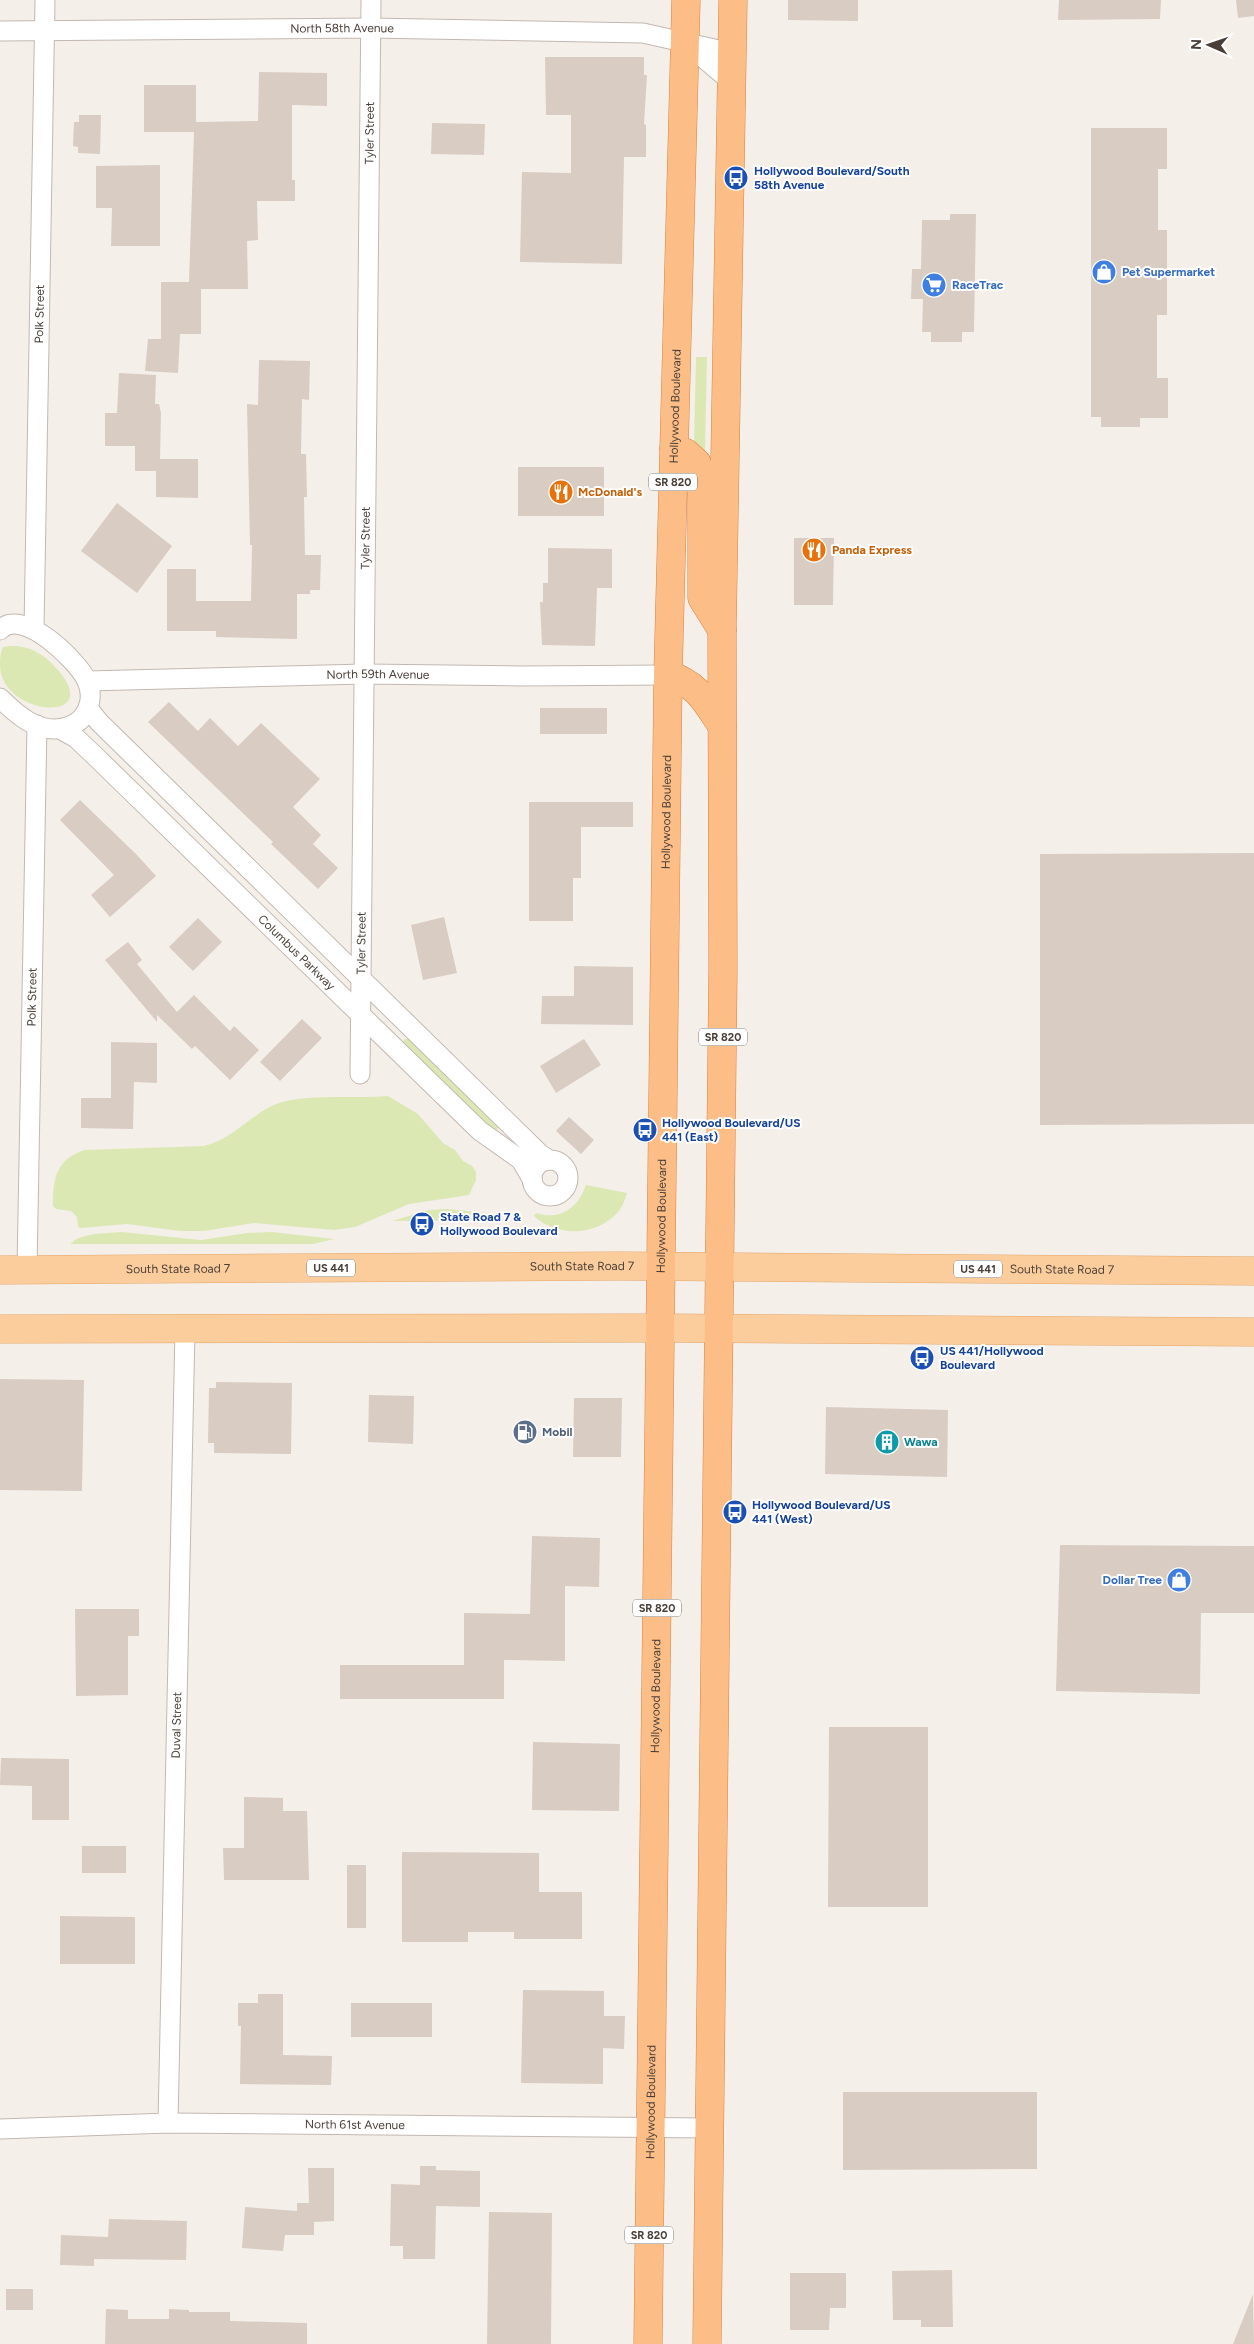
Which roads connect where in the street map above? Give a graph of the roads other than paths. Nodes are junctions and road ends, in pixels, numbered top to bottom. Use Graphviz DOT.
graph roads {
  1 [pos="45,0"];
  2 [pos="371,0"];
  3 [pos="686,0"];
  4 [pos="733,0"];
  5 [pos="370,28"];
  6 [pos="0,31"];
  7 [pos="45,31"];
  8 [pos="685,42"];
  9 [pos="732,54"];
  10 [pos="733,83"];
  11 [pos="674,448"];
  12 [pos="1,627"];
  13 [pos="34,629"];
  14 [pos="722,630"];
  15 [pos="365,674"];
  16 [pos="668,675"];
  17 [pos="88,681"];
  18 [pos="0,698"];
  19 [pos="88,708"];
  20 [pos="37,725"];
  21 [pos="722,726"];
  22 [pos="60,729"];
  23 [pos="362,979"];
  24 [pos="361,1015"];
  25 [pos="360,1074"];
  26 [pos="549,1160"];
  27 [pos="532,1179"];
  28 [pos="662,1266"];
  29 [pos="720,1267"];
  30 [pos="27,1269"];
  31 [pos="0,1270"];
  32 [pos="1254,1271"];
  33 [pos="660,1328"];
  34 [pos="719,1328"];
  35 [pos="0,1329"];
  36 [pos="185,1330"];
  37 [pos="1254,1332"];
  38 [pos="168,2123"];
  39 [pos="651,2126"];
  40 [pos="0,2128"];
  41 [pos="710,2128"];
  42 [pos="648,2344"];
  43 [pos="707,2344"];
  1 -- 7 [label="street, Polk Street"];
  2 -- 5 [label="street, Tyler Street"];
  3 -- 8 [label="highway, Hollywood Boulevard / SR 820"];
  4 -- 9 [label="highway, SR 820"];
  5 -- 7 [label="street, North 58th Avenue"];
  5 -- 8 [label="street, North 58th Avenue"];
  5 -- 15 [label="street, Tyler Street"];
  6 -- 7 [label="street, North 58th Avenue"];
  7 -- 13 [label="street, Polk Street"];
  8 -- 9 [label="street, North 58th Avenue"];
  8 -- 10 [label="street, North 58th Avenue"];
  8 -- 11 [label="highway, Hollywood Boulevard / SR 820"];
  9 -- 10 [label="highway, SR 820"];
  10 -- 14 [label="highway, SR 820"];
  11 -- 14 [label="highway"];
  11 -- 16 [label="highway, Hollywood Boulevard / SR 820"];
  12 -- 13 [label="street"];
  13 -- 17 [label="street"];
  14 -- 21 [label="highway, SR 820"];
  15 -- 16 [label="street, North 59th Avenue"];
  15 -- 17 [label="street, North 59th Avenue"];
  15 -- 23 [label="street, Tyler Street"];
  16 -- 21 [label="highway"];
  16 -- 28 [label="highway, Hollywood Boulevard / SR 820"];
  17 -- 19 [label="street"];
  18 -- 20 [label="street"];
  19 -- 22 [label="street"];
  19 -- 23 [label="street"];
  20 -- 22 [label="street"];
  20 -- 30 [label="street, Polk Street"];
  21 -- 29 [label="highway, SR 820"];
  22 -- 24 [label="street, Columbus Parkway"];
  23 -- 24 [label="street, Tyler Street"];
  23 -- 26 [label="street"];
  24 -- 25 [label="street, Tyler Street"];
  24 -- 27 [label="street, Columbus Parkway"];
  26 -- 27 [label="street"];
  26 -- 27 [label="street"];
  28 -- 29 [label="main road, South State Road 7 / US 441"];
  28 -- 30 [label="main road, South State Road 7 / US 441"];
  28 -- 33 [label="highway, Hollywood Boulevard / SR 820"];
  29 -- 32 [label="main road, South State Road 7 / US 441"];
  29 -- 34 [label="highway, SR 820"];
  30 -- 31 [label="main road, South State Road 7 / US 441"];
  33 -- 34 [label="main road"];
  33 -- 36 [label="main road"];
  33 -- 39 [label="highway, Hollywood Boulevard / SR 820"];
  34 -- 37 [label="main road"];
  34 -- 41 [label="highway, SR 820"];
  35 -- 36 [label="main road"];
  36 -- 38 [label="street, Duval Street"];
  38 -- 39 [label="street, North 61st Avenue"];
  38 -- 40 [label="street, North 61st Avenue"];
  39 -- 41 [label="street, North 61st Avenue"];
  39 -- 42 [label="highway, Hollywood Boulevard / SR 820"];
  41 -- 43 [label="highway, SR 820"];
}
